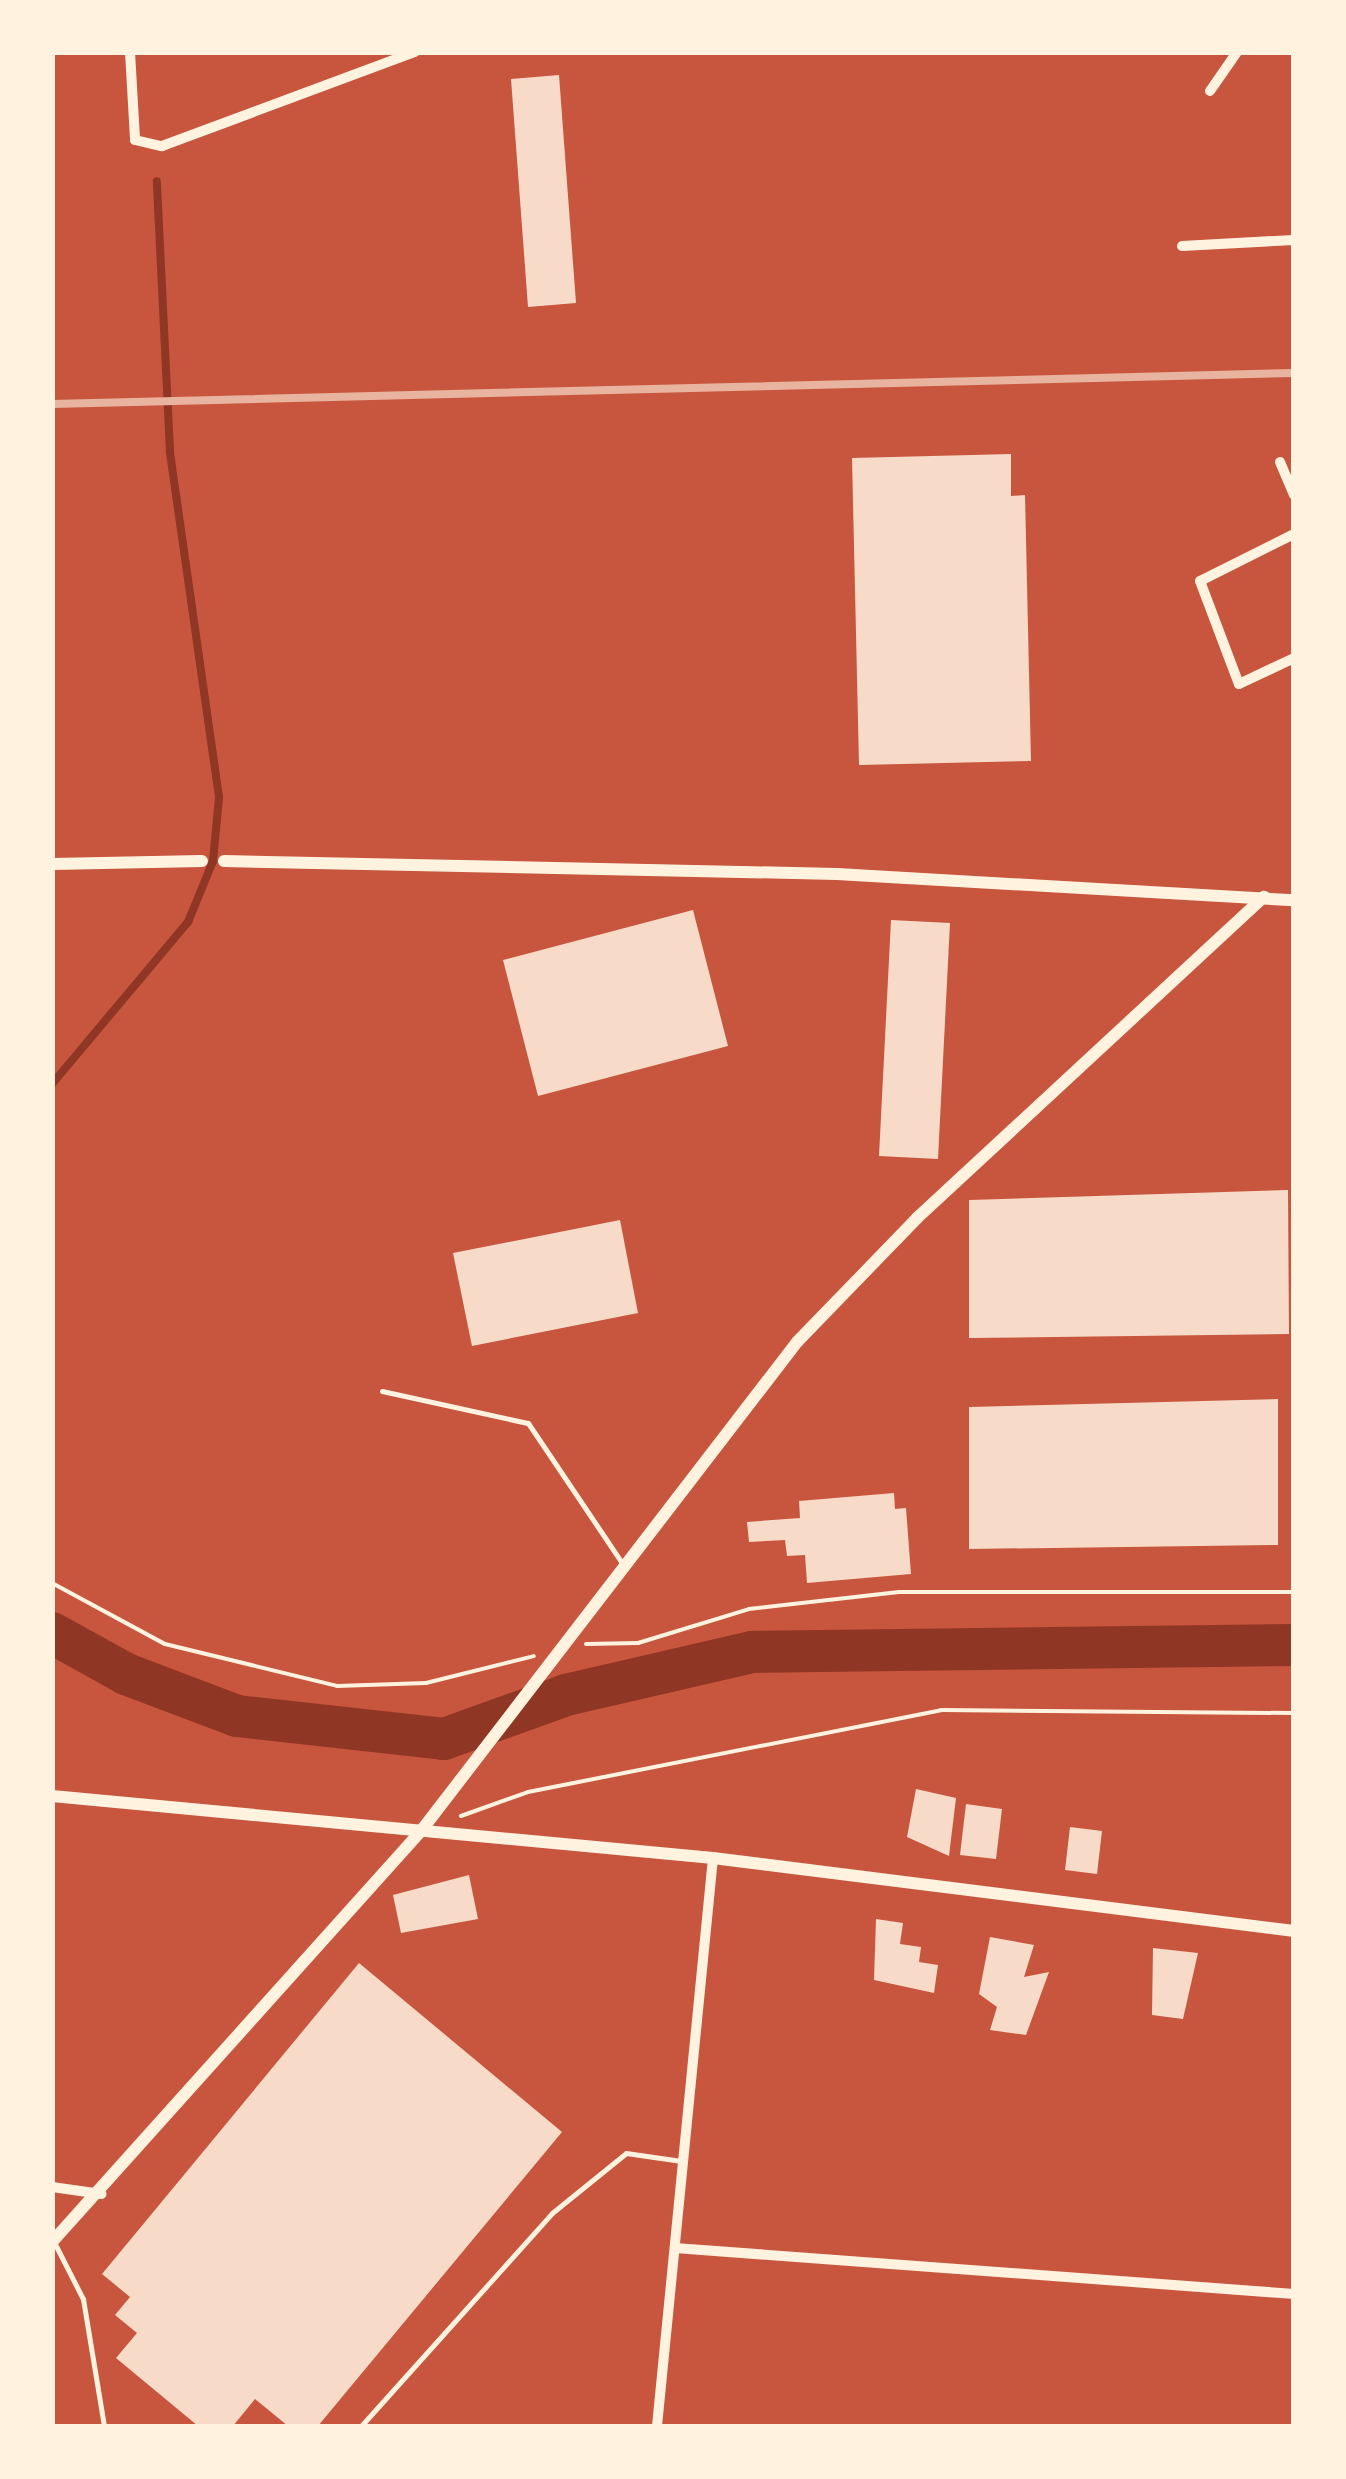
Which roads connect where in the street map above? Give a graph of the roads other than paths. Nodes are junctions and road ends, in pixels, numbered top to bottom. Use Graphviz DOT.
graph roads {
  1 [pos="130,52"];
  2 [pos="415,52"];
  3 [pos="1238,52"];
  4 [pos="1210,91"];
  5 [pos="1294,240"];
  6 [pos="1182,246"];
  7 [pos="1280,462"];
  8 [pos="1294,495"];
  9 [pos="1294,534"];
  10 [pos="1294,658"];
  11 [pos="202,861"];
  12 [pos="224,861"];
  13 [pos="52,864"];
  14 [pos="1264,898"];
  15 [pos="1294,900"];
  16 [pos="382,1392"];
  17 [pos="622,1563"];
  18 [pos="52,1796"];
  19 [pos="422,1831"];
  20 [pos="713,1858"];
  21 [pos="1294,1931"];
  22 [pos="682,2162"];
  23 [pos="52,2187"];
  24 [pos="104,2194"];
  25 [pos="53,2242"];
  26 [pos="674,2248"];
  27 [pos="1294,2294"];
  28 [pos="104,2426"];
  29 [pos="361,2426"];
  30 [pos="657,2426"];
  1 -- 2 [label="street"];
  3 -- 4 [label="street"];
  5 -- 6 [label="street"];
  7 -- 8 [label="street"];
  9 -- 10 [label="street"];
  11 -- 12 [label="street"];
  11 -- 13 [label="street"];
  12 -- 14 [label="street"];
  14 -- 15 [label="street"];
  14 -- 17 [label="street"];
  16 -- 17 [label="lane"];
  17 -- 19 [label="street"];
  18 -- 19 [label="street"];
  19 -- 20 [label="street"];
  19 -- 24 [label="street"];
  20 -- 21 [label="street"];
  20 -- 22 [label="street"];
  22 -- 26 [label="street"];
  22 -- 29 [label="lane"];
  23 -- 24 [label="street"];
  24 -- 25 [label="street"];
  25 -- 28 [label="lane"];
  26 -- 27 [label="street"];
  26 -- 30 [label="street"];
}
